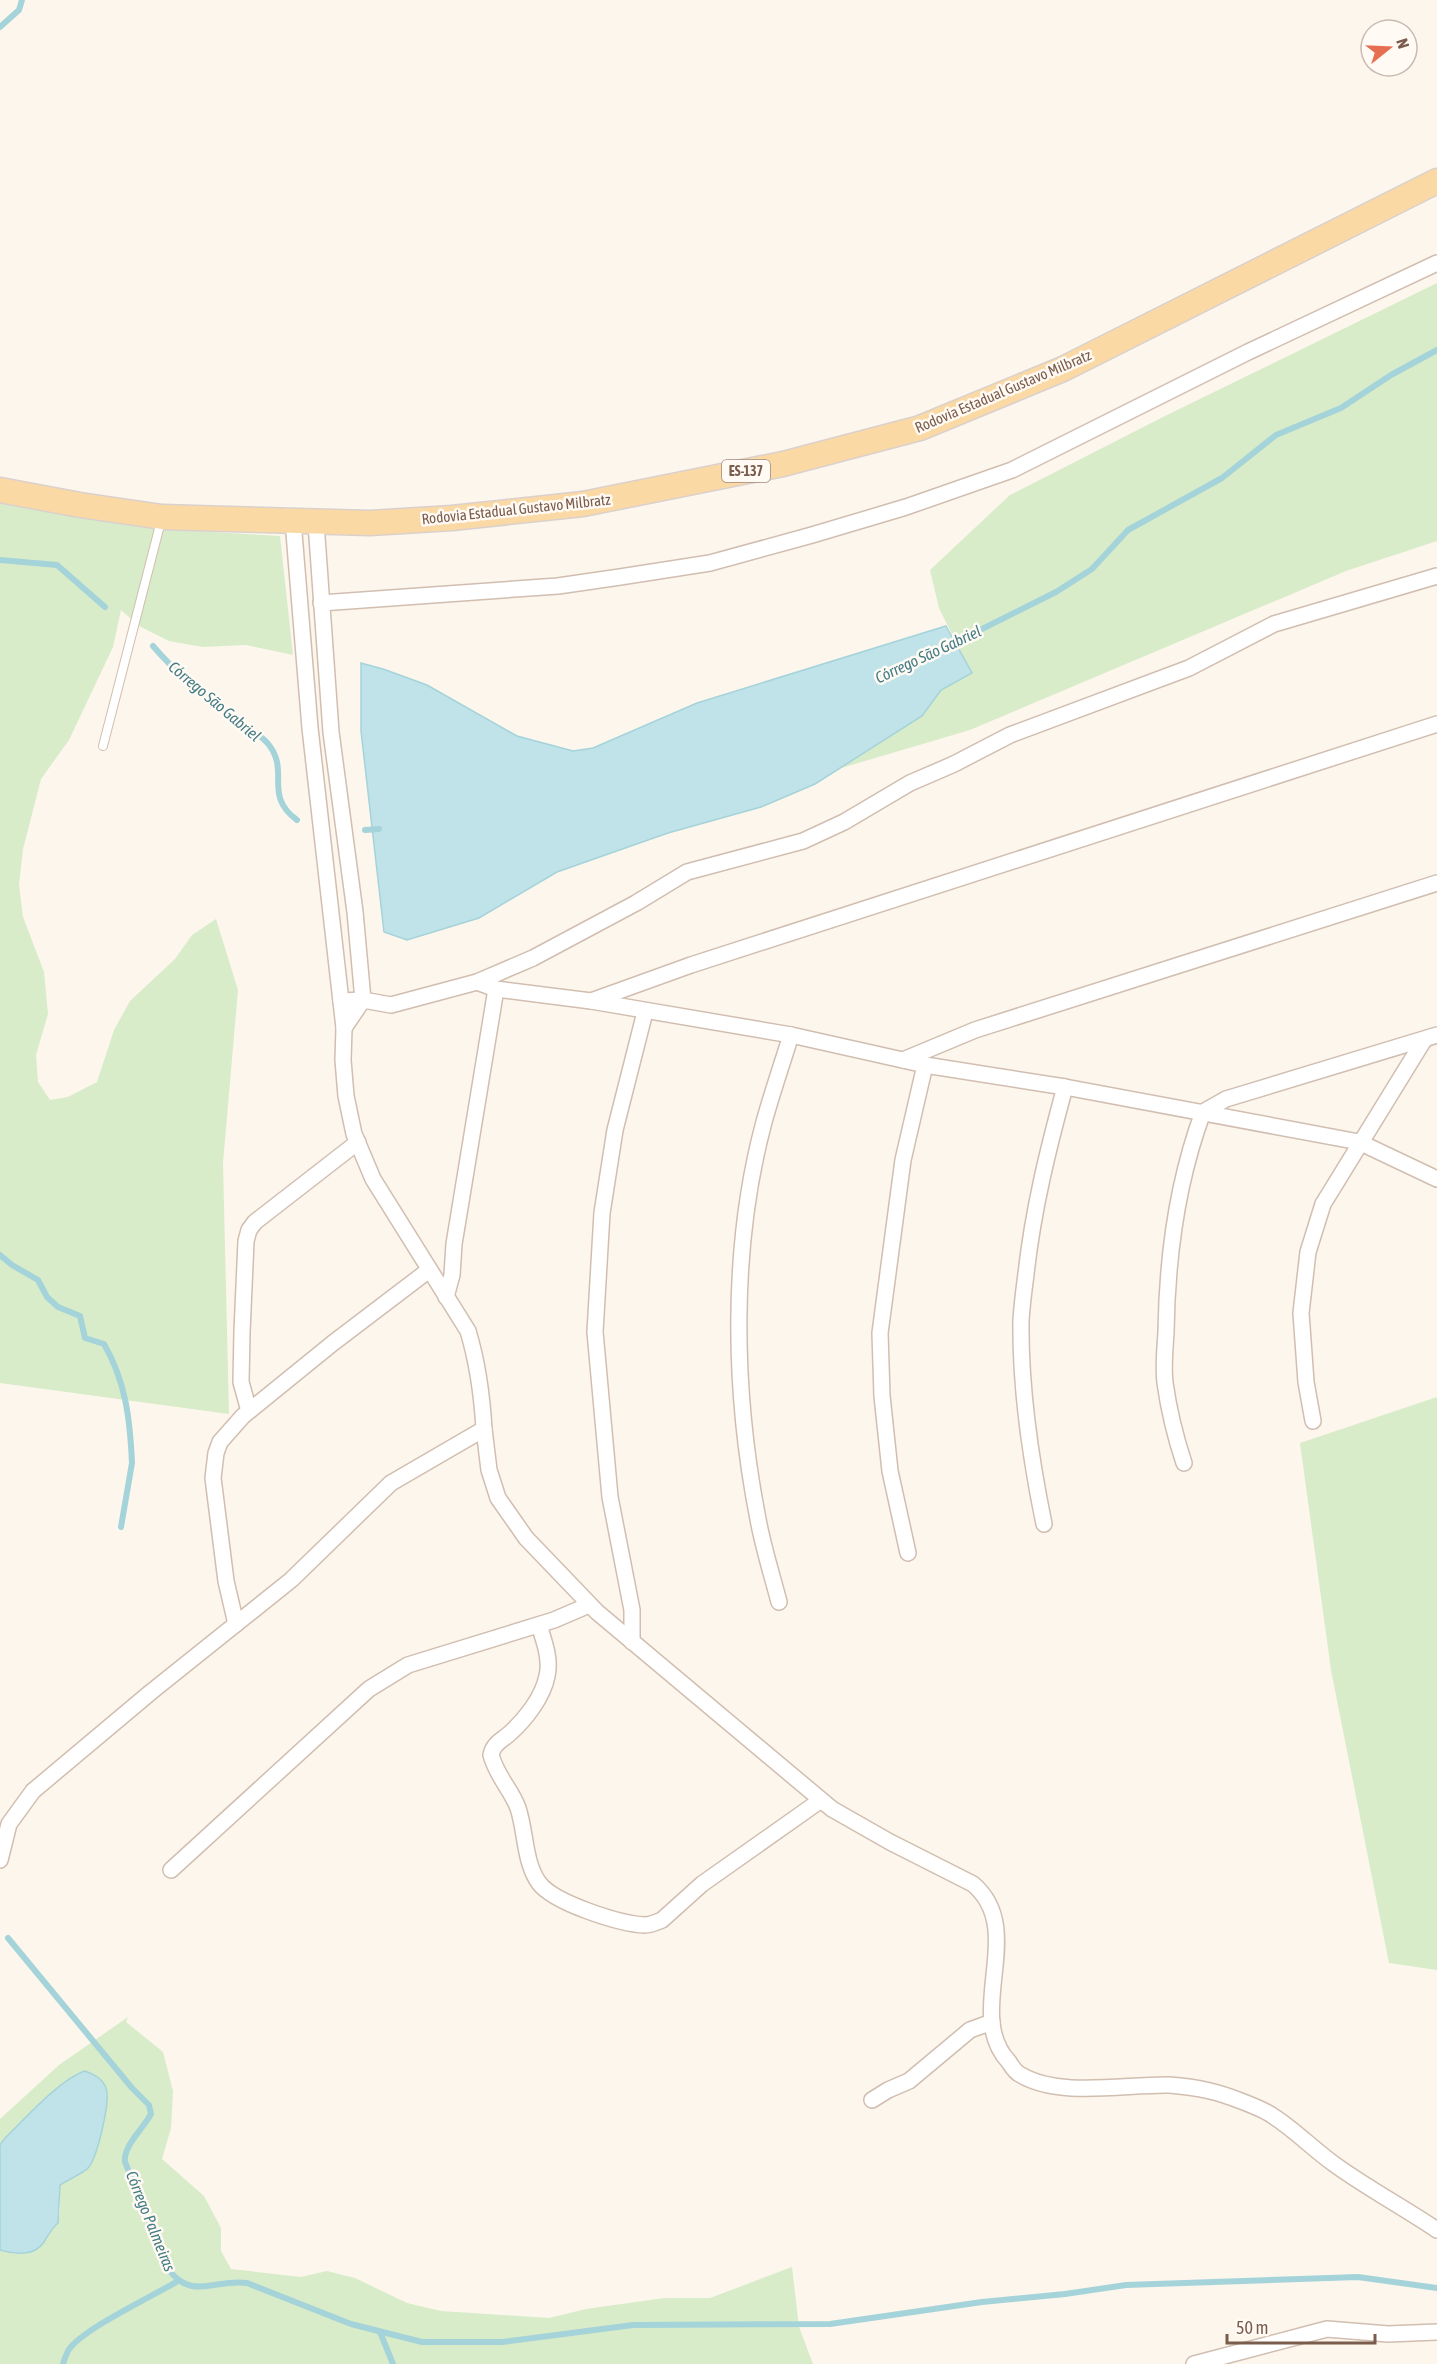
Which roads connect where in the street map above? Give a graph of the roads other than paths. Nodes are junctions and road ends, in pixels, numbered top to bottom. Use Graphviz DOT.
graph roads {
  1 [pos="1437,180"];
  2 [pos="1437,263"];
  3 [pos="0,490"];
  4 [pos="162,517"];
  5 [pos="304,522"];
  6 [pos="1437,576"];
  7 [pos="321,603"];
  8 [pos="1437,724"];
  9 [pos="103,746"];
  10 [pos="1437,883"];
  11 [pos="477,982"];
  12 [pos="496,989"];
  13 [pos="363,1000"];
  14 [pos="341,1001"];
  15 [pos="591,1001"];
  16 [pos="645,1012"];
  17 [pos="344,1028"];
  18 [pos="791,1035"];
  19 [pos="1431,1037"];
  20 [pos="903,1060"];
  21 [pos="925,1065"];
  22 [pos="1065,1087"];
  23 [pos="1203,1112"];
  24 [pos="358,1142"];
  25 [pos="1359,1142"];
  26 [pos="1437,1179"];
  27 [pos="429,1270"];
  28 [pos="446,1297"];
  29 [pos="249,1411"];
  30 [pos="1313,1421"];
  31 [pos="484,1429"];
  32 [pos="1184,1463"];
  33 [pos="1044,1524"];
  34 [pos="908,1553"];
  35 [pos="779,1602"];
  36 [pos="590,1605"];
  37 [pos="236,1624"];
  38 [pos="540,1625"];
  39 [pos="632,1642"];
  40 [pos="821,1800"];
  41 [pos="0,1860"];
  42 [pos="171,1870"];
  43 [pos="992,2022"];
  44 [pos="872,2100"];
  45 [pos="1437,2230"];
  46 [pos="1437,2332"];
  47 [pos="1194,2364"];
  1 -- 5 [label="main road, Rodovia Estadual Gustavo Milbratz / ES-137"];
  2 -- 7 [label="street"];
  3 -- 4 [label="main road, Rodovia Estadual Gustavo Milbratz / ES-137"];
  4 -- 5 [label="main road, Rodovia Estadual Gustavo Milbratz / ES-137"];
  4 -- 9 [label="lane"];
  5 -- 7 [label="street"];
  5 -- 14 [label="street"];
  6 -- 11 [label="street"];
  7 -- 13 [label="street"];
  8 -- 15 [label="street"];
  10 -- 20 [label="street"];
  11 -- 12 [label="street"];
  11 -- 13 [label="street"];
  12 -- 15 [label="street"];
  12 -- 28 [label="street"];
  13 -- 14 [label="street"];
  13 -- 17 [label="street"];
  14 -- 17 [label="street"];
  15 -- 16 [label="street"];
  16 -- 18 [label="street"];
  16 -- 39 [label="street"];
  17 -- 24 [label="street"];
  18 -- 20 [label="street"];
  18 -- 35 [label="street"];
  19 -- 23 [label="street"];
  19 -- 25 [label="street"];
  20 -- 21 [label="street"];
  21 -- 22 [label="street"];
  21 -- 34 [label="street"];
  22 -- 23 [label="street"];
  22 -- 33 [label="street"];
  23 -- 25 [label="street"];
  23 -- 32 [label="street"];
  24 -- 27 [label="street"];
  24 -- 29 [label="street"];
  25 -- 26 [label="street"];
  25 -- 30 [label="street"];
  27 -- 28 [label="street"];
  27 -- 29 [label="street"];
  28 -- 31 [label="street"];
  29 -- 37 [label="street"];
  31 -- 36 [label="street"];
  31 -- 37 [label="street"];
  36 -- 38 [label="street"];
  36 -- 39 [label="street"];
  37 -- 41 [label="street"];
  38 -- 40 [label="street"];
  38 -- 42 [label="street"];
  39 -- 40 [label="street"];
  40 -- 43 [label="street"];
  43 -- 44 [label="street"];
  43 -- 45 [label="street"];
  46 -- 47 [label="street"];
}
